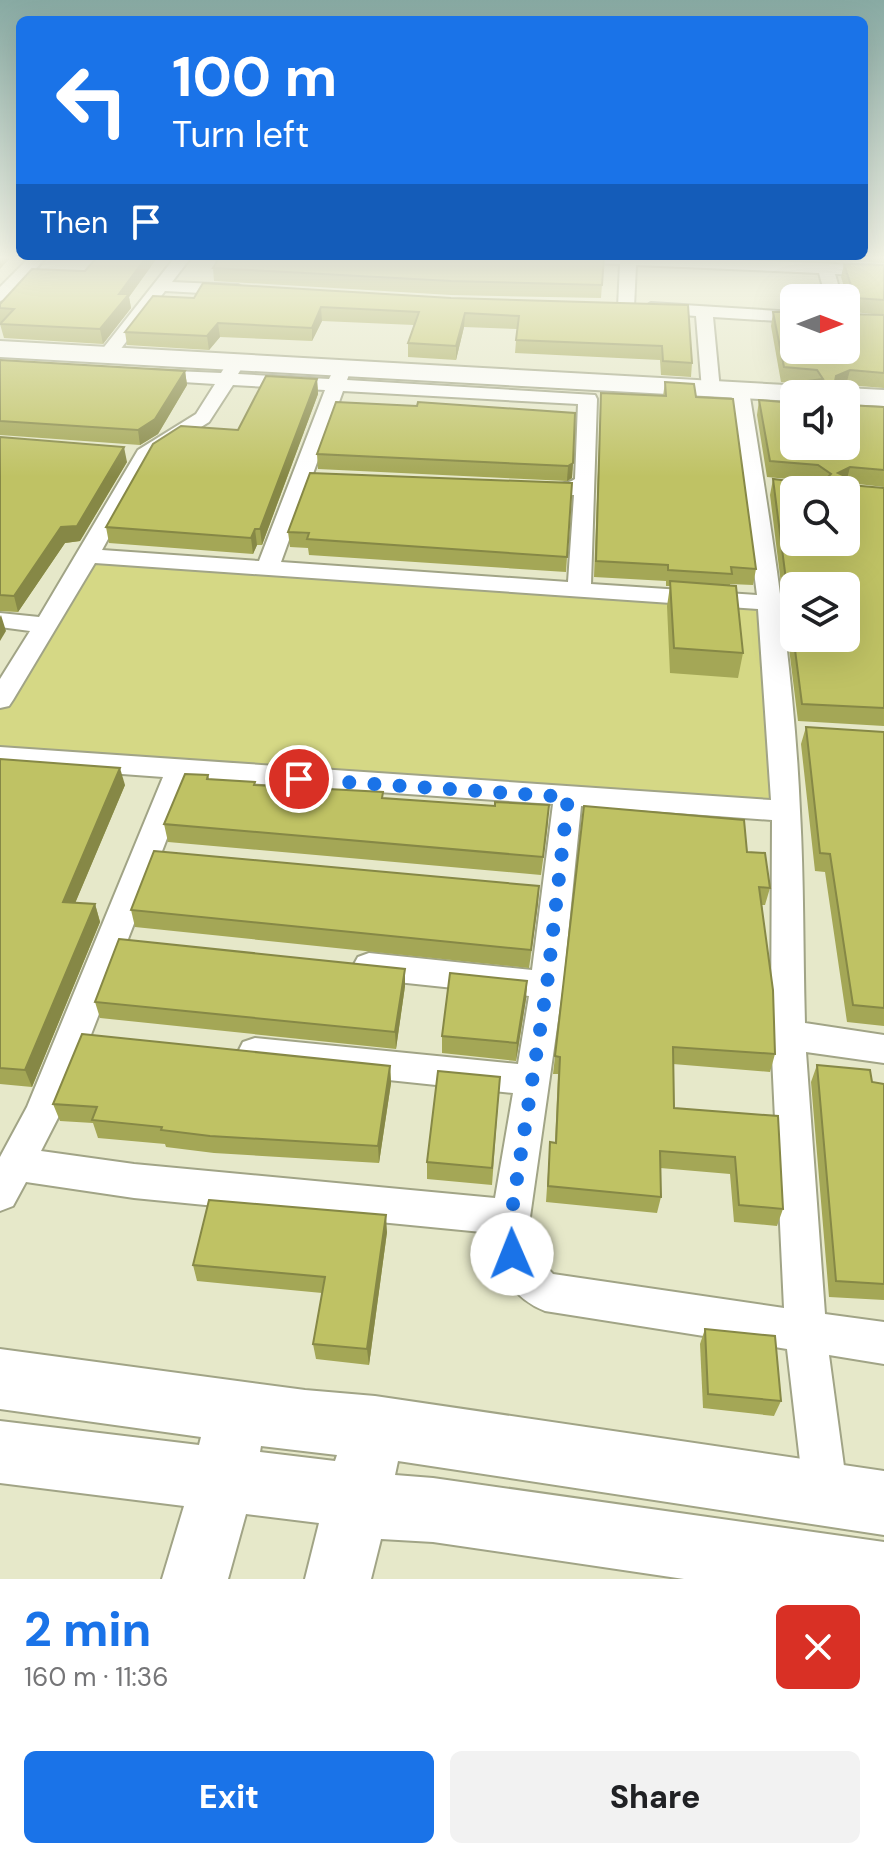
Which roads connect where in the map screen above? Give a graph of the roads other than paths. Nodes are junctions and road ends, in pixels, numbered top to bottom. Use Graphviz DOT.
graph roads {
  1 [pos="126,330"];
  2 [pos="706,330"];
  3 [pos="0,349"];
  4 [pos="107,355"];
  5 [pos="0,366"];
  6 [pos="231,371"];
  7 [pos="339,378"];
  8 [pos="711,390"];
  9 [pos="780,396"];
  10 [pos="860,397"];
  11 [pos="742,398"];
  12 [pos="884,398"];
  13 [pos="780,406"];
  14 [pos="860,413"];
  15 [pos="884,415"];
  16 [pos="585,480"];
  17 [pos="517,489"];
  18 [pos="88,556"];
  19 [pos="267,570"];
  20 [pos="579,592"];
  21 [pos="771,603"];
  22 [pos="0,620"];
  23 [pos="46,625"];
  24 [pos="0,700"];
  25 [pos="0,756"];
  26 [pos="179,771"];
  27 [pos="568,797"];
  28 [pos="786,811"];
  29 [pos="338,963"];
  30 [pos="547,985"];
  31 [pos="788,1035"];
  32 [pos="217,1048"];
  33 [pos="884,1049"];
  34 [pos="532,1080"];
  35 [pos="9,1179"];
  36 [pos="511,1217"];
  37 [pos="806,1334"];
  38 [pos="884,1343"];
  39 [pos="0,1379"];
  40 [pos="237,1412"];
  41 [pos="375,1427"];
  42 [pos="0,1452"];
  43 [pos="223,1480"];
  44 [pos="855,1499"];
  45 [pos="357,1505"];
  46 [pos="727,1566"];
  47 [pos="884,1575"];
  48 [pos="195,1579"];
  49 [pos="338,1579"];
  1 -- 4 [label="street"];
  2 -- 8 [label="street"];
  3 -- 4 [label="street"];
  4 -- 6 [label="street"];
  5 -- 6 [label="street"];
  6 -- 7 [label="street"];
  6 -- 18 [label="street"];
  7 -- 8 [label="street"];
  7 -- 16 [label="street"];
  7 -- 19 [label="street"];
  8 -- 11 [label="street"];
  9 -- 11 [label="street"];
  10 -- 12 [label="street"];
  11 -- 13 [label="street"];
  11 -- 21 [label="street"];
  14 -- 15 [label="street"];
  16 -- 17 [label="street"];
  16 -- 20 [label="street"];
  18 -- 19 [label="street"];
  18 -- 23 [label="street"];
  19 -- 20 [label="street"];
  20 -- 21 [label="street"];
  21 -- 28 [label="street"];
  22 -- 23 [label="street"];
  23 -- 24 [label="street"];
  25 -- 26 [label="street"];
  26 -- 27 [label="street"];
  26 -- 35 [label="street"];
  27 -- 28 [label="street"];
  27 -- 30 [label="street"];
  28 -- 31 [label="street"];
  29 -- 30 [label="street"];
  30 -- 34 [label="street"];
  31 -- 33 [label="street"];
  31 -- 37 [label="street"];
  32 -- 34 [label="street"];
  34 -- 36 [label="street"];
  35 -- 36 [label="street"];
  36 -- 37 [label="street"];
  37 -- 38 [label="street"];
  37 -- 44 [label="street"];
  39 -- 40 [label="street"];
  40 -- 41 [label="street"];
  40 -- 43 [label="street"];
  41 -- 44 [label="street"];
  41 -- 45 [label="street"];
  42 -- 43 [label="street"];
  43 -- 45 [label="street"];
  43 -- 48 [label="street"];
  45 -- 46 [label="street"];
  45 -- 49 [label="street"];
  46 -- 47 [label="street"];
}
